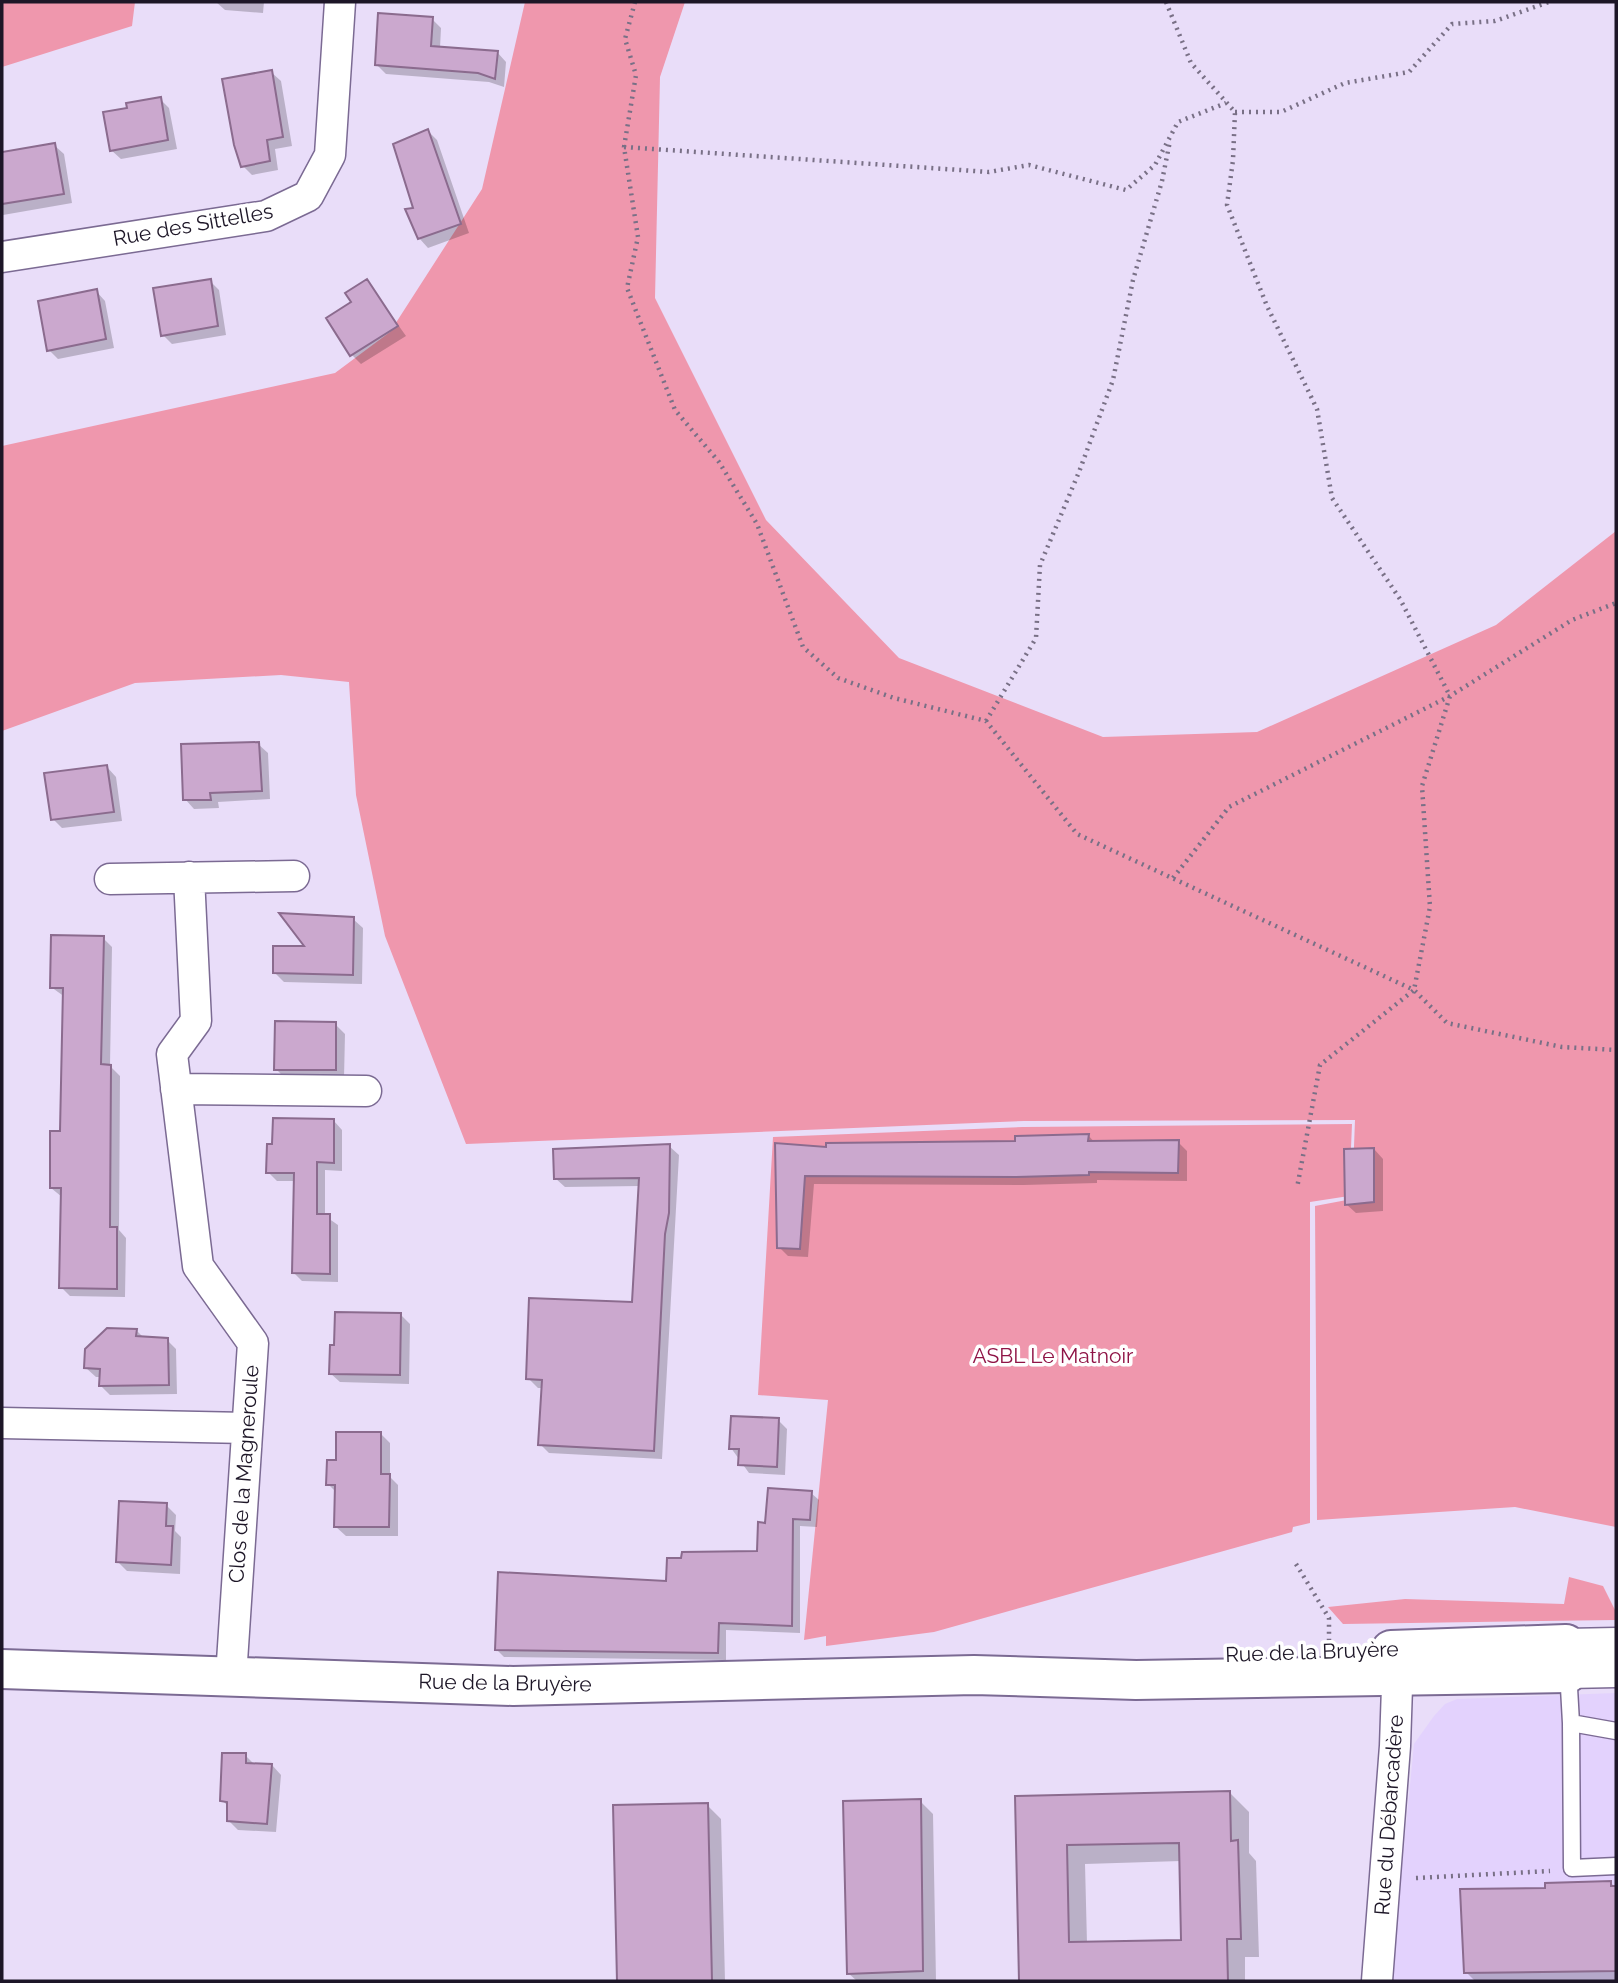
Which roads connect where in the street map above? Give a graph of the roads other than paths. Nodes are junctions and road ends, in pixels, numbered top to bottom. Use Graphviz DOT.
graph roads {
  1 [pos="340,2"];
  2 [pos="2,257"];
  3 [pos="294,876"];
  4 [pos="189,877"];
  5 [pos="110,879"];
  6 [pos="176,1089"];
  7 [pos="366,1091"];
  8 [pos="2,1423"];
  9 [pos="247,1427"];
  10 [pos="1616,1643"];
  11 [pos="1567,1658"];
  12 [pos="1398,1662"];
  13 [pos="2,1669"];
  14 [pos="1616,1672"];
  15 [pos="1009,1676"];
  16 [pos="232,1677"];
  17 [pos="1571,1723"];
  18 [pos="1616,1731"];
  19 [pos="1616,1867"];
  20 [pos="1377,1981"];
  1 -- 2 [label="street, Rue des Sittelles"];
  3 -- 4 [label="street"];
  4 -- 5 [label="street"];
  4 -- 6 [label="street, Clos de la Magneroule"];
  6 -- 7 [label="street"];
  6 -- 9 [label="street, Clos de la Magneroule"];
  8 -- 9 [label="street"];
  9 -- 16 [label="street, Clos de la Magneroule"];
  10 -- 11 [label="street, Rue de la Bruyère"];
  11 -- 12 [label="street, Rue de la Bruyère"];
  11 -- 14 [label="street, Rue de la Bruyère"];
  11 -- 17 [label="lane"];
  12 -- 15 [label="street, Rue de la Bruyère"];
  12 -- 15 [label="street, Rue de la Bruyère"];
  12 -- 20 [label="street, Rue du Débarcadère"];
  13 -- 16 [label="street, Rue de la Bruyère"];
  15 -- 16 [label="street, Rue de la Bruyère"];
  17 -- 18 [label="lane"];
  17 -- 19 [label="lane"];
}
